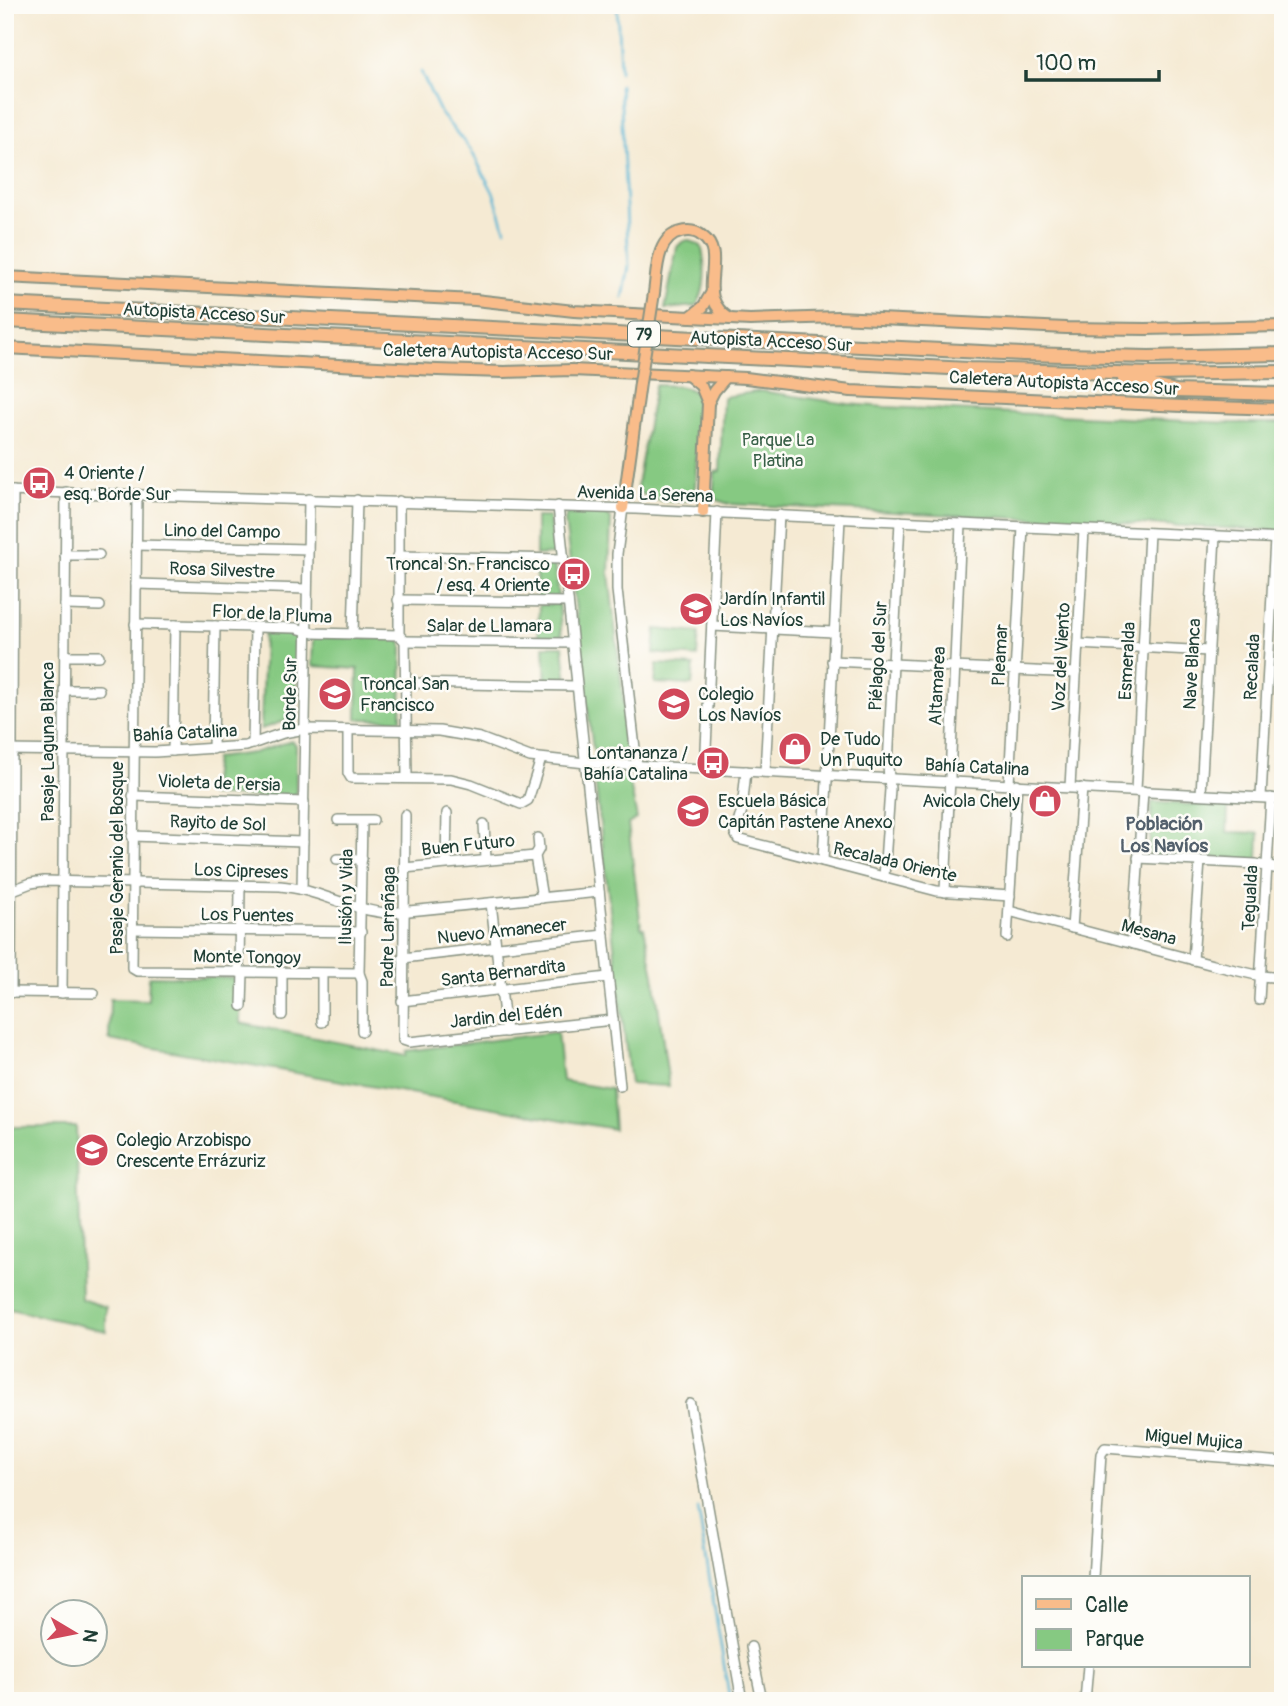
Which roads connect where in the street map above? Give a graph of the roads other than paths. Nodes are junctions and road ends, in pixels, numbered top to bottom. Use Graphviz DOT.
graph roads {
  1 [pos="5,277"];
  2 [pos="712,292"];
  3 [pos="5,304"];
  4 [pos="690,317"];
  5 [pos="730,319"];
  6 [pos="5,321"];
  7 [pos="1283,327"];
  8 [pos="5,348"];
  9 [pos="1283,354"];
  10 [pos="1283,372"];
  11 [pos="1100,374"];
  12 [pos="688,375"];
  13 [pos="726,377"];
  14 [pos="1283,394"];
  15 [pos="708,403"];
  16 [pos="1283,409"];
  17 [pos="9,491"];
  18 [pos="66,492"];
  19 [pos="137,494"];
  20 [pos="309,499"];
  21 [pos="357,500"];
  22 [pos="399,501"];
  23 [pos="558,506"];
  24 [pos="623,508"];
  25 [pos="703,512"];
  26 [pos="717,512"];
  27 [pos="779,515"];
  28 [pos="839,518"];
  29 [pos="900,521"];
  30 [pos="961,524"];
  31 [pos="1023,527"];
  32 [pos="1084,530"];
  33 [pos="1149,533"];
  34 [pos="1215,536"];
  35 [pos="1279,539"];
  36 [pos="136,545"];
  37 [pos="308,549"];
  38 [pos="65,555"];
  39 [pos="99,555"];
  40 [pos="398,556"];
  41 [pos="564,559"];
  42 [pos="136,584"];
  43 [pos="307,589"];
  44 [pos="398,600"];
  45 [pos="568,602"];
  46 [pos="65,605"];
  47 [pos="100,606"];
  48 [pos="135,624"];
  49 [pos="175,625"];
  50 [pos="215,626"];
  51 [pos="712,626"];
  52 [pos="255,627"];
  53 [pos="773,629"];
  54 [pos="307,631"];
  55 [pos="833,632"];
  56 [pos="353,634"];
  57 [pos="402,638"];
  58 [pos="572,643"];
  59 [pos="1078,644"];
  60 [pos="1144,648"];
  61 [pos="1209,651"];
  62 [pos="65,656"];
  63 [pos="99,656"];
  64 [pos="832,661"];
  65 [pos="893,664"];
  66 [pos="954,667"];
  67 [pos="1015,670"];
  68 [pos="1076,673"];
  69 [pos="406,683"];
  70 [pos="577,686"];
  71 [pos="64,690"];
  72 [pos="99,690"];
  73 [pos="305,729"];
  74 [pos="348,730"];
  75 [pos="407,731"];
  76 [pos="253,744"];
  77 [pos="213,749"];
  78 [pos="9,750"];
  79 [pos="173,751"];
  80 [pos="64,752"];
  81 [pos="134,752"];
  82 [pos="541,759"];
  83 [pos="586,764"];
  84 [pos="637,766"];
  85 [pos="705,770"];
  86 [pos="746,772"];
  87 [pos="765,772"];
  88 [pos="827,775"];
  89 [pos="407,778"];
  90 [pos="889,778"];
  91 [pos="950,781"];
  92 [pos="1013,784"];
  93 [pos="1070,787"];
  94 [pos="1082,788"];
  95 [pos="1140,790"];
  96 [pos="1201,794"];
  97 [pos="133,796"];
  98 [pos="1266,798"];
  99 [pos="1283,799"];
  100 [pos="304,802"];
  101 [pos="447,813"];
  102 [pos="405,814"];
  103 [pos="338,820"];
  104 [pos="373,820"];
  105 [pos="362,821"];
  106 [pos="484,824"];
  107 [pos="132,836"];
  108 [pos="538,838"];
  109 [pos="303,842"];
  110 [pos="535,856"];
  111 [pos="1139,858"];
  112 [pos="337,859"];
  113 [pos="362,859"];
  114 [pos="486,859"];
  115 [pos="823,861"];
  116 [pos="1200,861"];
  117 [pos="446,863"];
  118 [pos="404,867"];
  119 [pos="1267,867"];
  120 [pos="1283,870"];
  121 [pos="884,877"];
  122 [pos="63,881"];
  123 [pos="133,884"];
  124 [pos="240,885"];
  125 [pos="302,890"];
  126 [pos="8,892"];
  127 [pos="599,892"];
  128 [pos="945,892"];
  129 [pos="1010,896"];
  130 [pos="541,898"];
  131 [pos="491,903"];
  132 [pos="361,909"];
  133 [pos="1009,911"];
  134 [pos="404,913"];
  135 [pos="1072,928"];
  136 [pos="133,929"];
  137 [pos="239,930"];
  138 [pos="361,932"];
  139 [pos="604,935"];
  140 [pos="1007,937"];
  141 [pos="1133,944"];
  142 [pos="496,948"];
  143 [pos="403,958"];
  144 [pos="1193,960"];
  145 [pos="133,970"];
  146 [pos="241,972"];
  147 [pos="282,973"];
  148 [pos="359,973"];
  149 [pos="322,974"];
  150 [pos="1261,976"];
  151 [pos="608,977"];
  152 [pos="1283,978"];
  153 [pos="501,989"];
  154 [pos="8,992"];
  155 [pos="62,992"];
  156 [pos="94,993"];
  157 [pos="1259,1000"];
  158 [pos="402,1001"];
  159 [pos="242,1006"];
  160 [pos="282,1015"];
  161 [pos="613,1020"];
  162 [pos="322,1021"];
  163 [pos="362,1031"];
  164 [pos="506,1032"];
  165 [pos="403,1040"];
  166 [pos="620,1086"];
  167 [pos="690,1404"];
  168 [pos="1283,1462"];
  169 [pos="1093,1576"];
  170 [pos="751,1647"];
  171 [pos="1088,1668"];
  172 [pos="742,1701"];
  173 [pos="762,1701"];
  174 [pos="1086,1701"];
  1 -- 4 [label="main road"];
  2 -- 4 [label="main road"];
  2 -- 5 [label="main road"];
  2 -- 24 [label="main road, bridge"];
  3 -- 9 [label="highway, Autopista Acceso Sur / 79"];
  4 -- 5 [label="main road"];
  5 -- 7 [label="main road"];
  6 -- 11 [label="highway, Autopista Acceso Sur / 79"];
  8 -- 12 [label="main road, Caletera Autopista Acceso Sur"];
  10 -- 11 [label="highway, Autopista Acceso Sur / 79"];
  11 -- 14 [label="highway"];
  12 -- 13 [label="main road, Caletera Autopista Acceso Sur"];
  12 -- 15 [label="main road"];
  13 -- 15 [label="main road"];
  13 -- 16 [label="main road, Caletera Autopista Acceso Sur"];
  15 -- 25 [label="main road"];
  17 -- 18 [label="street, Avenida La Serena"];
  17 -- 78 [label="street"];
  18 -- 19 [label="street, Avenida La Serena"];
  18 -- 38 [label="street, Pasaje Laguna Blanca"];
  19 -- 20 [label="street, Avenida La Serena"];
  19 -- 36 [label="street, Pasaje Geranio del Bosque"];
  20 -- 21 [label="street, Avenida La Serena"];
  20 -- 37 [label="street, Borde Sur"];
  21 -- 22 [label="street, Avenida La Serena"];
  21 -- 56 [label="street"];
  22 -- 23 [label="street, Avenida La Serena"];
  22 -- 40 [label="street"];
  23 -- 24 [label="street, Avenida La Serena"];
  23 -- 41 [label="street"];
  24 -- 25 [label="street, Avenida La Serena"];
  24 -- 84 [label="street"];
  25 -- 26 [label="street, Avenida La Serena"];
  26 -- 27 [label="street, Avenida La Serena"];
  26 -- 51 [label="street"];
  27 -- 28 [label="street, Avenida La Serena"];
  27 -- 53 [label="street"];
  28 -- 29 [label="street, Avenida La Serena"];
  28 -- 55 [label="street"];
  29 -- 30 [label="street, Avenida La Serena"];
  29 -- 65 [label="street, Piélago del Sur"];
  30 -- 31 [label="street, Avenida La Serena"];
  30 -- 66 [label="street, Altamarea"];
  31 -- 32 [label="street, Avenida La Serena"];
  31 -- 67 [label="street, Pleamar"];
  32 -- 33 [label="street, Avenida La Serena"];
  32 -- 59 [label="street, Voz del Viento"];
  33 -- 34 [label="street, Avenida La Serena"];
  33 -- 60 [label="street, Esmeralda"];
  34 -- 35 [label="street, Avenida La Serena"];
  34 -- 61 [label="street, Nave Blanca"];
  35 -- 98 [label="street, Recalada"];
  36 -- 37 [label="street, Lino del Campo"];
  36 -- 42 [label="street, Pasaje Geranio del Bosque"];
  37 -- 43 [label="street, Borde Sur"];
  38 -- 39 [label="street"];
  38 -- 46 [label="street, Pasaje Laguna Blanca"];
  40 -- 41 [label="street"];
  40 -- 44 [label="street"];
  41 -- 45 [label="street"];
  42 -- 43 [label="street, Rosa Silvestre"];
  42 -- 48 [label="street, Pasaje Geranio del Bosque"];
  43 -- 54 [label="street, Borde Sur"];
  44 -- 45 [label="street"];
  44 -- 57 [label="street"];
  45 -- 58 [label="street"];
  46 -- 47 [label="street"];
  46 -- 62 [label="street, Pasaje Laguna Blanca"];
  48 -- 49 [label="street, Flor de la Pluma"];
  48 -- 81 [label="street, Pasaje Geranio del Bosque"];
  49 -- 50 [label="street, Flor de la Pluma"];
  49 -- 79 [label="street"];
  50 -- 52 [label="street, Flor de la Pluma"];
  50 -- 77 [label="street"];
  51 -- 53 [label="street"];
  51 -- 85 [label="street"];
  52 -- 54 [label="street, Flor de la Pluma"];
  52 -- 76 [label="street"];
  53 -- 55 [label="street"];
  53 -- 87 [label="street"];
  54 -- 56 [label="street, Flor de la Pluma"];
  54 -- 73 [label="street, Borde Sur"];
  55 -- 64 [label="street"];
  56 -- 57 [label="street, Flor de la Pluma"];
  57 -- 58 [label="street, Salar de Llamara"];
  57 -- 69 [label="street"];
  58 -- 70 [label="street"];
  59 -- 60 [label="street"];
  59 -- 68 [label="street, Voz del Viento"];
  60 -- 61 [label="street"];
  60 -- 95 [label="street, Esmeralda"];
  61 -- 96 [label="street, Nave Blanca"];
  62 -- 63 [label="street"];
  62 -- 71 [label="street, Pasaje Laguna Blanca"];
  64 -- 65 [label="street"];
  64 -- 88 [label="street"];
  65 -- 66 [label="street"];
  65 -- 90 [label="street, Piélago del Sur"];
  66 -- 67 [label="street"];
  66 -- 91 [label="street, Altamarea"];
  67 -- 68 [label="street"];
  67 -- 92 [label="street, Pleamar"];
  68 -- 93 [label="street, Voz del Viento"];
  69 -- 70 [label="street"];
  69 -- 75 [label="street"];
  70 -- 83 [label="street"];
  71 -- 72 [label="street"];
  71 -- 80 [label="street, Pasaje Laguna Blanca"];
  73 -- 74 [label="street, Bahía Catalina"];
  73 -- 76 [label="street, Bahía Catalina"];
  73 -- 100 [label="street, Borde Sur"];
  74 -- 75 [label="street, Bahía Catalina"];
  74 -- 89 [label="street"];
  75 -- 82 [label="street, Bahía Catalina"];
  75 -- 89 [label="street"];
  76 -- 77 [label="street, Bahía Catalina"];
  77 -- 79 [label="street, Bahía Catalina"];
  78 -- 80 [label="street, Bahía Catalina"];
  78 -- 126 [label="street"];
  79 -- 81 [label="street, Bahía Catalina"];
  80 -- 81 [label="street, Bahía Catalina"];
  80 -- 122 [label="street, Pasaje Laguna Blanca"];
  81 -- 97 [label="street, Pasaje Geranio del Bosque"];
  82 -- 83 [label="street, Bahía Catalina"];
  82 -- 89 [label="street"];
  83 -- 84 [label="street, Bahía Catalina"];
  83 -- 127 [label="street"];
  84 -- 85 [label="street, Bahía Catalina"];
  85 -- 86 [label="street, Bahía Catalina"];
  86 -- 87 [label="street, Bahía Catalina"];
  86 -- 115 [label="street, Recalada Oriente"];
  87 -- 88 [label="street, Bahía Catalina"];
  88 -- 90 [label="street, Bahía Catalina"];
  88 -- 115 [label="street"];
  90 -- 91 [label="street, Bahía Catalina"];
  90 -- 121 [label="street, Piélago del Sur"];
  91 -- 92 [label="street, Bahía Catalina"];
  91 -- 128 [label="street, Altamarea"];
  92 -- 93 [label="street, Bahía Catalina"];
  92 -- 129 [label="street, Pleamar"];
  93 -- 94 [label="street, Bahía Catalina"];
  94 -- 95 [label="street, Bahía Catalina"];
  94 -- 135 [label="street"];
  95 -- 96 [label="street, Bahía Catalina"];
  95 -- 111 [label="street, Esmeralda"];
  96 -- 98 [label="street, Bahía Catalina"];
  97 -- 100 [label="street, Violeta de Persia"];
  97 -- 107 [label="street, Pasaje Geranio del Bosque"];
  98 -- 99 [label="street, Bahía Catalina"];
  98 -- 119 [label="street, Tegualda"];
  100 -- 109 [label="street, Borde Sur"];
  101 -- 117 [label="street"];
  102 -- 118 [label="street, Padre Larrañaga"];
  103 -- 105 [label="street"];
  104 -- 105 [label="street"];
  105 -- 113 [label="street, Ilusión y Vida"];
  106 -- 114 [label="street"];
  107 -- 109 [label="street, Rayito de Sol"];
  107 -- 123 [label="street, Pasaje Geranio del Bosque"];
  108 -- 110 [label="street"];
  109 -- 125 [label="street, Borde Sur"];
  110 -- 114 [label="street, Buen Futuro"];
  110 -- 130 [label="street"];
  111 -- 116 [label="street"];
  111 -- 141 [label="street, Esmeralda"];
  112 -- 113 [label="street"];
  113 -- 132 [label="street, Ilusión y Vida"];
  114 -- 117 [label="street, Buen Futuro"];
  115 -- 121 [label="street, Recalada Oriente"];
  116 -- 119 [label="street"];
  116 -- 144 [label="street"];
  117 -- 118 [label="street, Buen Futuro"];
  118 -- 134 [label="street, Padre Larrañaga"];
  119 -- 120 [label="street"];
  119 -- 150 [label="street, Tegualda"];
  121 -- 128 [label="street, Recalada Oriente"];
  122 -- 123 [label="street, Los Cipreses"];
  122 -- 126 [label="street, Los Cipreses"];
  122 -- 155 [label="street, Pasaje Laguna Blanca"];
  123 -- 124 [label="street, Los Cipreses"];
  123 -- 136 [label="street, Pasaje Geranio del Bosque"];
  124 -- 125 [label="street, Los Cipreses"];
  124 -- 137 [label="street"];
  125 -- 132 [label="street, Los Cipreses"];
  126 -- 154 [label="street"];
  127 -- 130 [label="street, Los Cipreses"];
  127 -- 139 [label="street"];
  128 -- 129 [label="street, Recalada Oriente"];
  129 -- 133 [label="street, Pleamar"];
  130 -- 131 [label="street, Los Cipreses"];
  131 -- 134 [label="street, Los Cipreses"];
  131 -- 142 [label="street"];
  132 -- 134 [label="street, Los Cipreses"];
  132 -- 138 [label="street, Ilusión y Vida"];
  133 -- 135 [label="street, Mesana"];
  133 -- 140 [label="street, Pleamar"];
  134 -- 143 [label="street, Padre Larrañaga"];
  135 -- 141 [label="street, Mesana"];
  136 -- 137 [label="street, Los Puentes"];
  136 -- 145 [label="street, Pasaje Geranio del Bosque"];
  137 -- 138 [label="street, Los Puentes"];
  137 -- 146 [label="street"];
  138 -- 148 [label="street, Ilusión y Vida"];
  139 -- 142 [label="street, Nuevo Amanecer"];
  139 -- 151 [label="street"];
  141 -- 144 [label="street, Mesana"];
  142 -- 143 [label="street, Nuevo Amanecer"];
  142 -- 153 [label="street"];
  143 -- 158 [label="street, Padre Larrañaga"];
  144 -- 150 [label="street, Mesana"];
  145 -- 146 [label="street, Monte Tongoy"];
  146 -- 147 [label="street, Monte Tongoy"];
  146 -- 159 [label="street"];
  147 -- 149 [label="street, Monte Tongoy"];
  147 -- 160 [label="street"];
  148 -- 149 [label="street, Monte Tongoy"];
  148 -- 163 [label="street, Ilusión y Vida"];
  149 -- 162 [label="street"];
  150 -- 152 [label="street, Mesana"];
  150 -- 157 [label="street, Tegualda"];
  151 -- 153 [label="street, Santa Bernardita"];
  151 -- 161 [label="street"];
  153 -- 158 [label="street, Santa Bernardita"];
  153 -- 164 [label="street"];
  154 -- 155 [label="street"];
  155 -- 156 [label="street"];
  158 -- 165 [label="street, Padre Larrañaga"];
  161 -- 164 [label="street, Jardin del Edén"];
  161 -- 166 [label="street"];
  164 -- 165 [label="street, Jardin del Edén"];
  167 -- 172 [label="street"];
  168 -- 169 [label="street, Miguel Mujica"];
  170 -- 173 [label="street"];
  171 -- 174 [label="street"];
}
